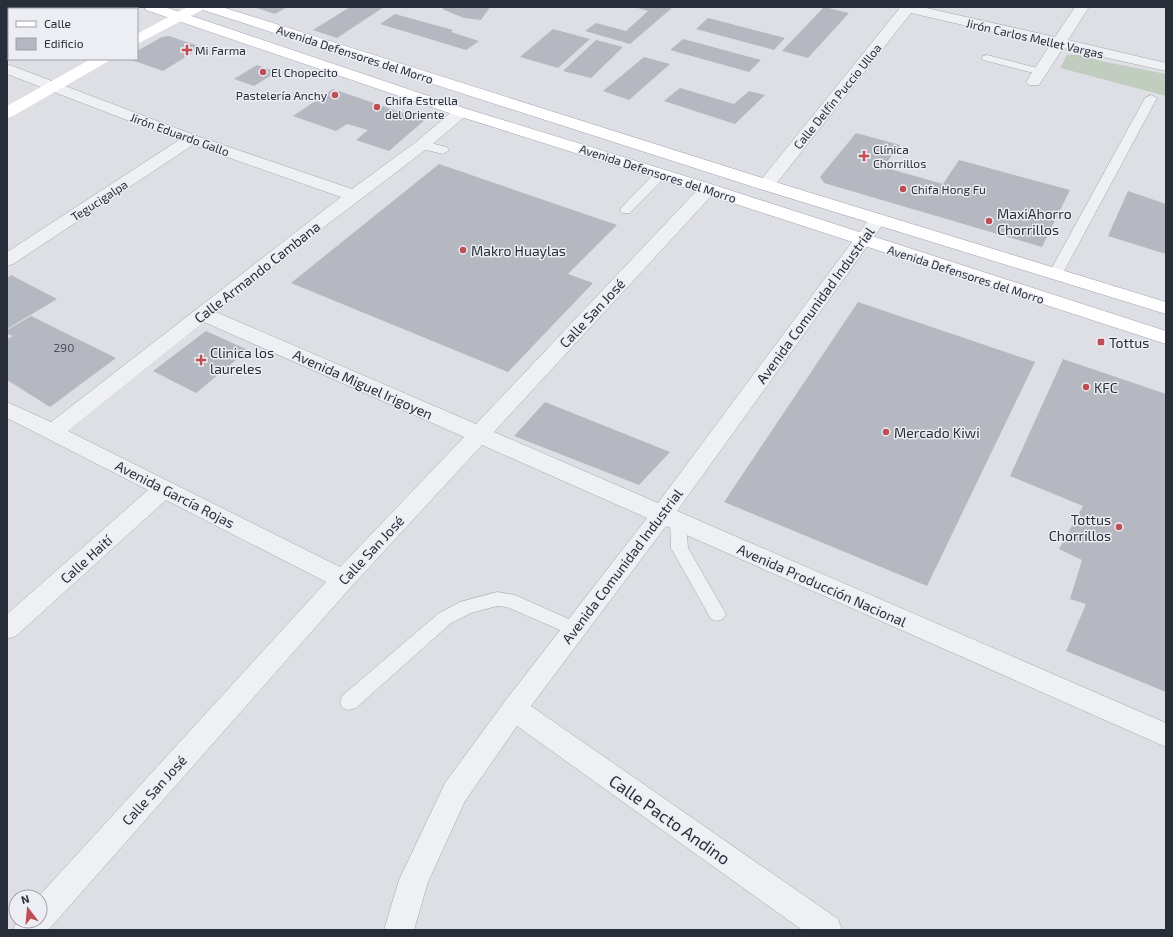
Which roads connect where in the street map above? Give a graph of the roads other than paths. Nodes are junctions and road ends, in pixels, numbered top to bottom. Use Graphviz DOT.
graph roads {
  1 [pos="151,7"];
  2 [pos="197,7"];
  3 [pos="208,7"];
  4 [pos="906,7"];
  5 [pos="1082,7"];
  6 [pos="181,16"];
  7 [pos="138,39"];
  8 [pos="1058,43"];
  9 [pos="987,58"];
  10 [pos="100,60"];
  11 [pos="1166,67"];
  12 [pos="7,69"];
  13 [pos="1037,77"];
  14 [pos="54,86"];
  15 [pos="1151,98"];
  16 [pos="7,112"];
  17 [pos="462,112"];
  18 [pos="191,140"];
  19 [pos="422,144"];
  20 [pos="443,150"];
  21 [pos="661,174"];
  22 [pos="766,185"];
  23 [pos="708,189"];
  24 [pos="354,196"];
  25 [pos="626,210"];
  26 [pos="878,219"];
  27 [pos="862,240"];
  28 [pos="7,260"];
  29 [pos="1056,273"];
  30 [pos="1166,308"];
  31 [pos="203,314"];
  32 [pos="1166,338"];
  33 [pos="7,408"];
  34 [pos="52,432"];
  35 [pos="479,434"];
  36 [pos="164,489"];
  37 [pos="670,518"];
  38 [pos="343,580"];
  39 [pos="717,614"];
  40 [pos="7,629"];
  41 [pos="574,630"];
  42 [pos="349,702"];
  43 [pos="514,709"];
  44 [pos="1166,735"];
  45 [pos="48,908"];
  46 [pos="399,930"];
  47 [pos="827,930"];
  1 -- 6 [label="main road, Avenida Defensores del Morro"];
  2 -- 6 [label="main road"];
  3 -- 22 [label="main road, Avenida Defensores del Morro"];
  4 -- 8 [label="street, Jirón Carlos Mellet Vargas"];
  4 -- 22 [label="street, Calle Delfín Puccio Ulloa"];
  5 -- 8 [label="street"];
  6 -- 7 [label="main road"];
  6 -- 17 [label="main road, Avenida Defensores del Morro"];
  8 -- 11 [label="street, Jirón Carlos Mellet Vargas"];
  8 -- 13 [label="street"];
  9 -- 13 [label="lane"];
  10 -- 14 [label="main road"];
  12 -- 14 [label="street, Jirón Eduardo Gallo"];
  14 -- 16 [label="main road"];
  14 -- 18 [label="street, Jirón Eduardo Gallo"];
  15 -- 29 [label="lane"];
  17 -- 19 [label="street, Calle Armando Cambana"];
  17 -- 21 [label="main road, Avenida Defensores del Morro"];
  18 -- 24 [label="street, Jirón Eduardo Gallo"];
  18 -- 28 [label="street, Tegucigalpa"];
  19 -- 20 [label="lane"];
  19 -- 24 [label="street, Calle Armando Cambana"];
  21 -- 23 [label="main road, Avenida Defensores del Morro"];
  21 -- 25 [label="lane"];
  22 -- 26 [label="main road, Avenida Defensores del Morro"];
  23 -- 27 [label="main road, Avenida Defensores del Morro"];
  23 -- 35 [label="street, Calle San José"];
  24 -- 31 [label="street, Calle Armando Cambana"];
  26 -- 27 [label="street, Avenida Comunidad Industrial"];
  26 -- 29 [label="main road, Avenida Defensores del Morro"];
  27 -- 32 [label="main road, Avenida Defensores del Morro"];
  27 -- 37 [label="street, Avenida Comunidad Industrial"];
  29 -- 30 [label="main road, Avenida Defensores del Morro"];
  31 -- 34 [label="street, Calle Armando Cambana"];
  31 -- 35 [label="street, Avenida Miguel Irigoyen"];
  33 -- 34 [label="street, Avenida García Rojas"];
  34 -- 36 [label="street, Avenida García Rojas"];
  35 -- 37 [label="street, Avenida Producción Nacional"];
  35 -- 38 [label="street, Calle San José"];
  36 -- 38 [label="street, Avenida García Rojas"];
  36 -- 40 [label="street, Calle Haití"];
  37 -- 39 [label="lane"];
  37 -- 41 [label="street, Avenida Comunidad Industrial"];
  37 -- 44 [label="street, Avenida Producción Nacional"];
  38 -- 45 [label="street, Calle San José"];
  41 -- 42 [label="lane"];
  41 -- 43 [label="street, Avenida Comunidad Industrial"];
  43 -- 46 [label="street, Avenida Comunidad Industrial"];
  43 -- 47 [label="street, Calle Pacto Andino"];
}
